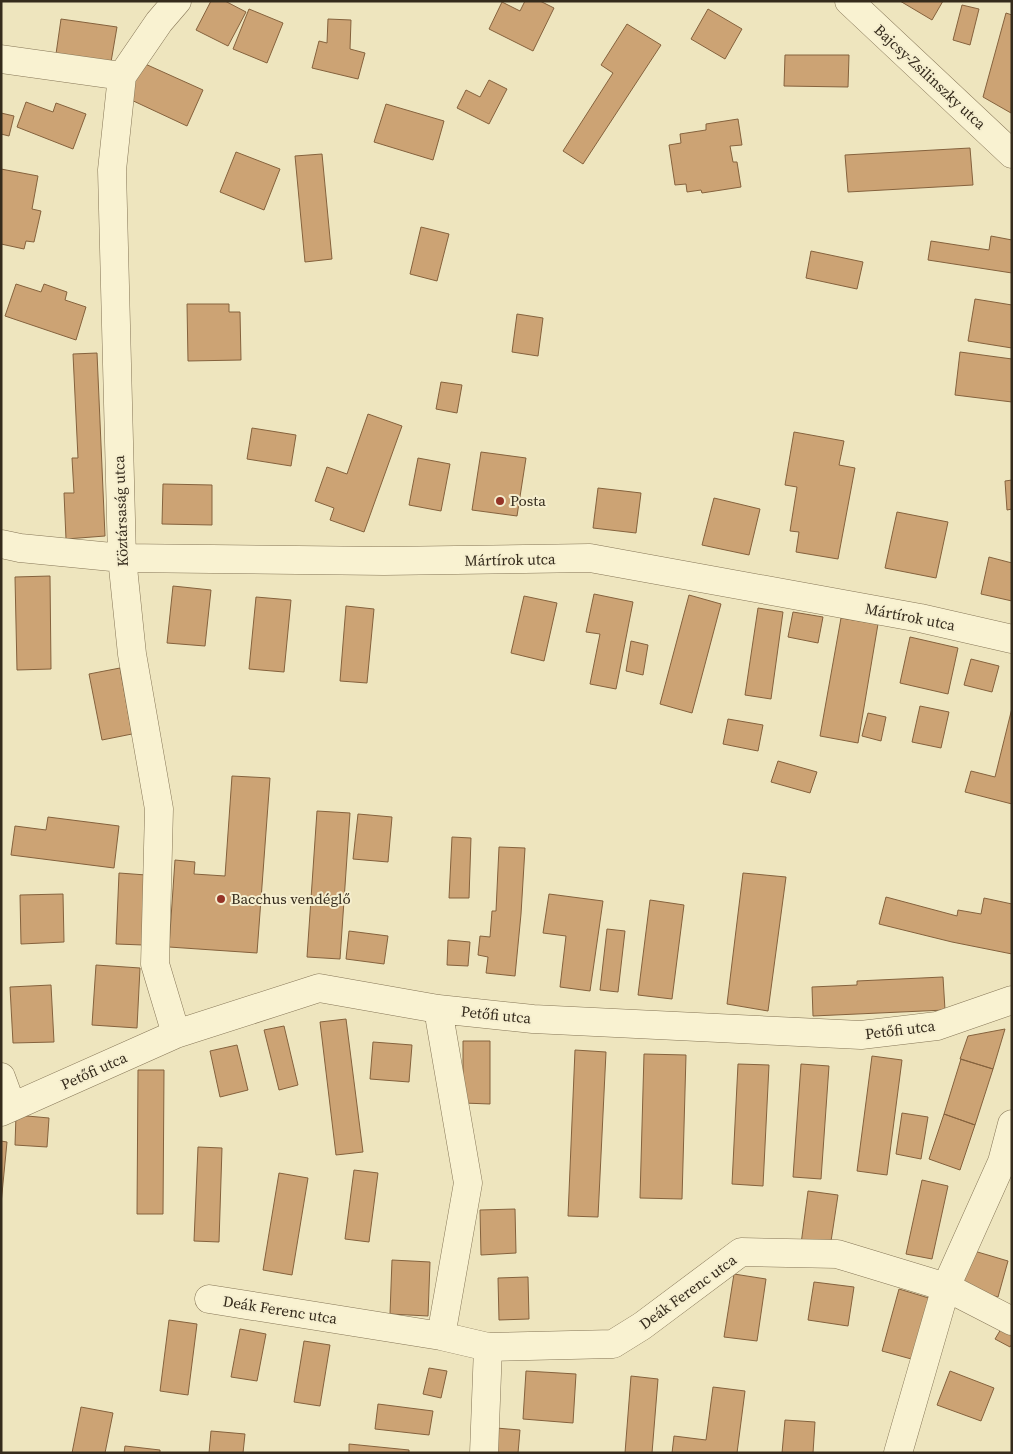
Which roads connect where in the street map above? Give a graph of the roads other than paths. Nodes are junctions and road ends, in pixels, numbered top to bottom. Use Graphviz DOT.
graph roads {
  1 [pos="177,1"];
  2 [pos="849,1"];
  3 [pos="1,59"];
  4 [pos="122,76"];
  5 [pos="1012,154"];
  6 [pos="1,544"];
  7 [pos="122,558"];
  8 [pos="1012,639"];
  9 [pos="1012,1000"];
  10 [pos="438,1010"];
  11 [pos="176,1034"];
  12 [pos="1,1077"];
  13 [pos="7,1110"];
  14 [pos="1012,1124"];
  15 [pos="1007,1164"];
  16 [pos="946,1287"];
  17 [pos="209,1299"];
  18 [pos="1012,1321"];
  19 [pos="441,1336"];
  20 [pos="488,1347"];
  21 [pos="484,1453"];
  22 [pos="898,1453"];
  1 -- 4 [label="street, Köztársaság utca"];
  2 -- 5 [label="street, Bajcsy-Zsilinszky utca"];
  3 -- 4 [label="street"];
  4 -- 7 [label="street, Köztársaság utca"];
  6 -- 7 [label="street, Mártírok utca"];
  7 -- 8 [label="street, Mártírok utca"];
  7 -- 11 [label="street, Köztársaság utca"];
  9 -- 10 [label="street, Petőfi utca"];
  10 -- 11 [label="street, Petőfi utca"];
  10 -- 19 [label="street"];
  11 -- 13 [label="street, Petőfi utca"];
  12 -- 13 [label="street"];
  14 -- 15 [label="street"];
  15 -- 16 [label="street"];
  16 -- 18 [label="street, Deák Ferenc utca"];
  16 -- 20 [label="street, Deák Ferenc utca"];
  16 -- 22 [label="street"];
  17 -- 19 [label="street, Deák Ferenc utca"];
  19 -- 20 [label="street, Deák Ferenc utca"];
  20 -- 21 [label="street"];
}
